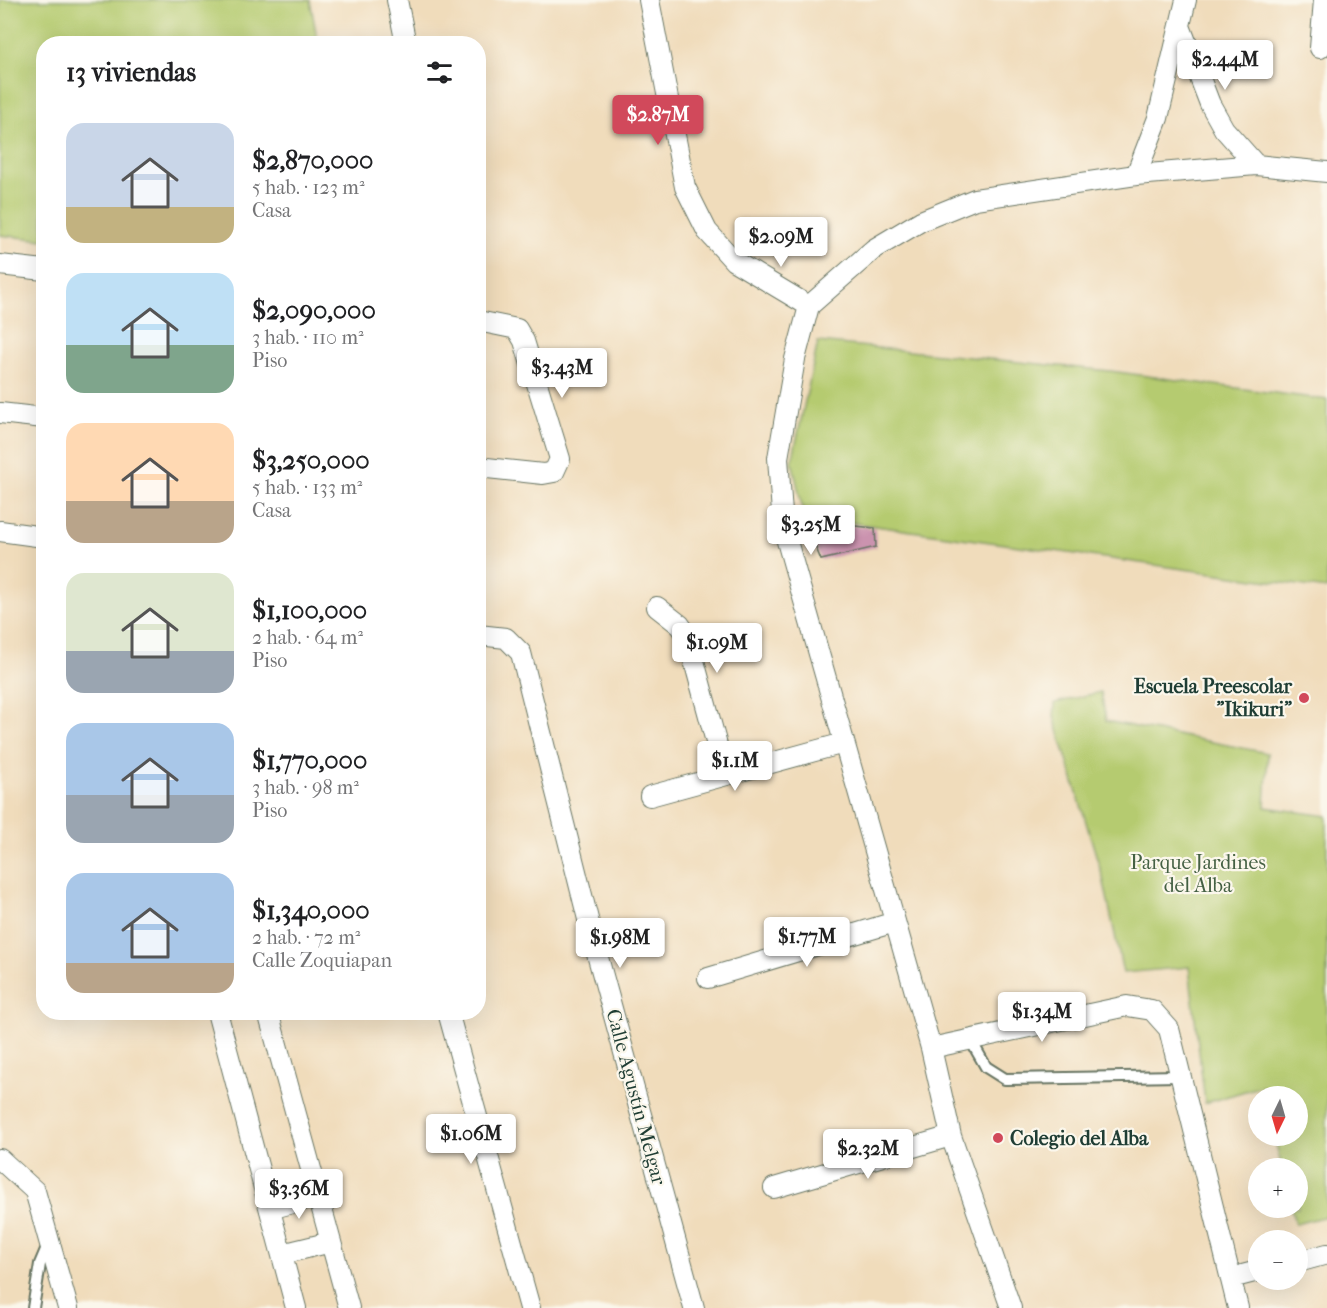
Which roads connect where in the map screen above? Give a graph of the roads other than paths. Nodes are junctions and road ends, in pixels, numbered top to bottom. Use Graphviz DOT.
graph roads {
  1 [pos="397,0"];
  2 [pos="649,0"];
  3 [pos="1186,0"];
  4 [pos="1324,0"];
  5 [pos="1180,26"];
  6 [pos="404,36"];
  7 [pos="1320,48"];
  8 [pos="1256,165"];
  9 [pos="1327,172"];
  10 [pos="1136,175"];
  11 [pos="0,265"];
  12 [pos="36,269"];
  13 [pos="809,306"];
  14 [pos="486,323"];
  15 [pos="0,413"];
  16 [pos="36,417"];
  17 [pos="486,468"];
  18 [pos="0,531"];
  19 [pos="36,536"];
  20 [pos="657,607"];
  21 [pos="486,636"];
  22 [pos="844,743"];
  23 [pos="725,775"];
  24 [pos="650,796"];
  25 [pos="895,922"];
  26 [pos="708,978"];
  27 [pos="219,1020"];
  28 [pos="270,1020"];
  29 [pos="450,1020"];
  30 [pos="970,1039"];
  31 [pos="931,1048"];
  32 [pos="1180,1077"];
  33 [pos="951,1136"];
  34 [pos="0,1159"];
  35 [pos="774,1188"];
  36 [pos="318,1196"];
  37 [pos="270,1209"];
  38 [pos="49,1240"];
  39 [pos="331,1242"];
  40 [pos="282,1254"];
  41 [pos="1327,1254"];
  42 [pos="1308,1259"];
  43 [pos="1248,1274"];
  44 [pos="1231,1278"];
  45 [pos="33,1308"];
  46 [pos="68,1308"];
  47 [pos="296,1308"];
  48 [pos="349,1308"];
  49 [pos="530,1308"];
  50 [pos="694,1308"];
  51 [pos="1011,1308"];
  52 [pos="1238,1308"];
  1 -- 6 [label="street"];
  2 -- 13 [label="street"];
  3 -- 5 [label="street"];
  4 -- 7 [label="street"];
  5 -- 8 [label="street"];
  5 -- 10 [label="street"];
  8 -- 9 [label="street"];
  8 -- 10 [label="street"];
  10 -- 13 [label="street"];
  11 -- 12 [label="street"];
  13 -- 22 [label="street"];
  14 -- 17 [label="street"];
  15 -- 16 [label="street"];
  18 -- 19 [label="street"];
  20 -- 23 [label="street"];
  21 -- 50 [label="street, Calle Agustín Melgar"];
  22 -- 23 [label="street"];
  22 -- 25 [label="street"];
  23 -- 24 [label="street"];
  25 -- 26 [label="street"];
  25 -- 31 [label="street"];
  27 -- 37 [label="street"];
  28 -- 36 [label="street"];
  29 -- 49 [label="street"];
  30 -- 31 [label="street"];
  30 -- 32 [label="lane"];
  30 -- 32 [label="street"];
  31 -- 33 [label="street"];
  32 -- 44 [label="street"];
  33 -- 35 [label="street"];
  33 -- 51 [label="street"];
  34 -- 38 [label="street"];
  36 -- 37 [label="street"];
  36 -- 39 [label="street"];
  37 -- 40 [label="street"];
  38 -- 45 [label="lane"];
  38 -- 46 [label="street"];
  39 -- 40 [label="street"];
  39 -- 48 [label="street"];
  40 -- 47 [label="street"];
  41 -- 42 [label="street"];
  43 -- 44 [label="street"];
  44 -- 52 [label="street"];
}
